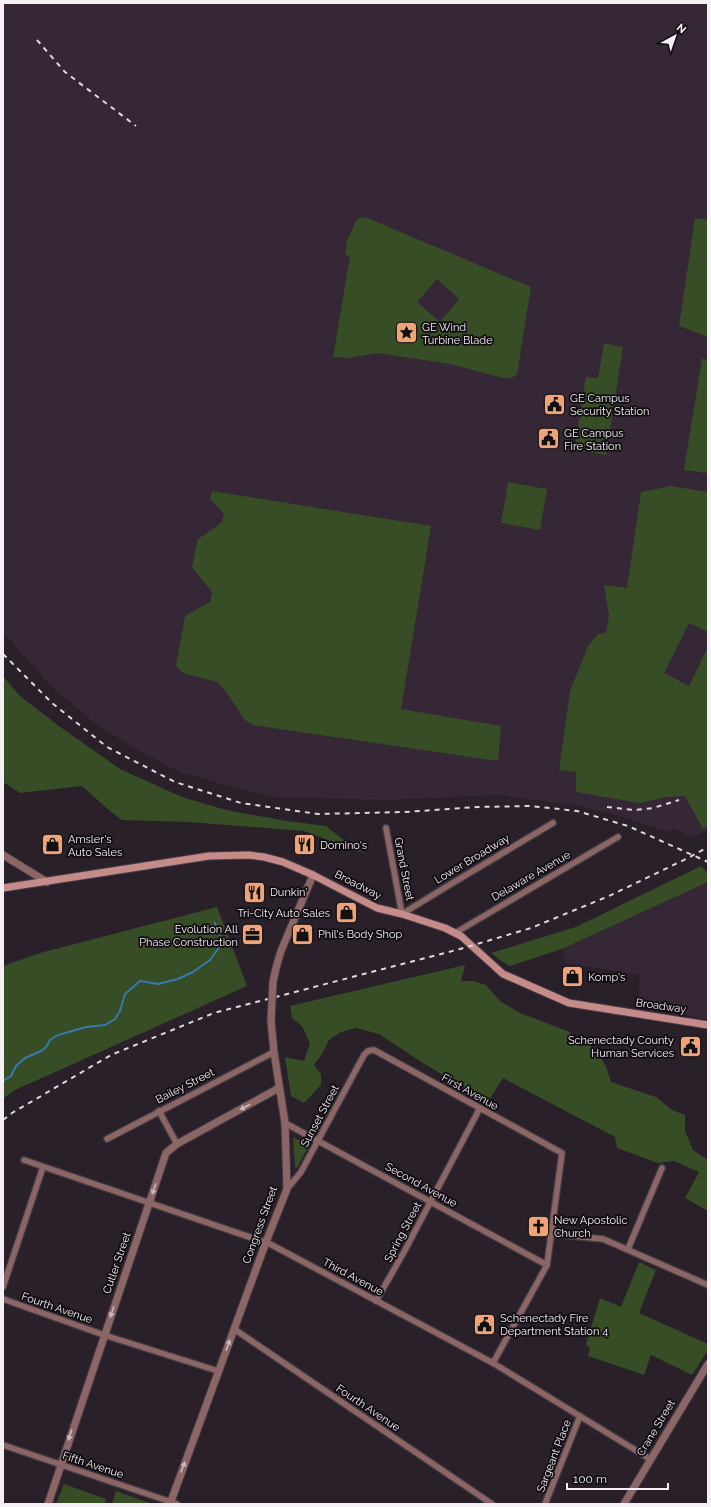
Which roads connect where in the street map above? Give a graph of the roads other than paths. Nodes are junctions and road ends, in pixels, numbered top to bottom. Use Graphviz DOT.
graph roads {
  1 [pos="554,823"];
  2 [pos="386,828"];
  3 [pos="618,837"];
  4 [pos="3,855"];
  5 [pos="313,874"];
  6 [pos="47,882"];
  7 [pos="3,888"];
  8 [pos="402,914"];
  9 [pos="455,933"];
  10 [pos="708,1024"];
  11 [pos="368,1051"];
  12 [pos="274,1052"];
  13 [pos="279,1088"];
  14 [pos="480,1108"];
  15 [pos="158,1111"];
  16 [pos="285,1123"];
  17 [pos="107,1139"];
  18 [pos="319,1141"];
  19 [pos="177,1144"];
  20 [pos="24,1160"];
  21 [pos="43,1168"];
  22 [pos="662,1168"];
  23 [pos="287,1189"];
  24 [pos="150,1202"];
  25 [pos="430,1202"];
  26 [pos="552,1234"];
  27 [pos="266,1242"];
  28 [pos="628,1249"];
  29 [pos="547,1265"];
  30 [pos="708,1285"];
  31 [pos="3,1287"];
  32 [pos="3,1300"];
  33 [pos="376,1301"];
  34 [pos="234,1329"];
  35 [pos="104,1335"];
  36 [pos="493,1363"];
  37 [pos="708,1364"];
  38 [pos="218,1371"];
  39 [pos="580,1416"];
  40 [pos="3,1445"];
  41 [pos="650,1460"];
  42 [pos="61,1464"];
  43 [pos="482,1501"];
  44 [pos="173,1503"];
  45 [pos="48,1504"];
  46 [pos="492,1504"];
  47 [pos="545,1504"];
  48 [pos="624,1504"];
  1 -- 8 [label="street, Lower Broadway"];
  2 -- 8 [label="street, Grand Street"];
  3 -- 9 [label="street, Delaware Avenue"];
  4 -- 6 [label="street"];
  5 -- 6 [label="main road, Broadway"];
  5 -- 8 [label="main road, Broadway"];
  5 -- 12 [label="street, Congress Street, bridge"];
  6 -- 7 [label="main road, Broadway"];
  8 -- 9 [label="main road, Broadway"];
  9 -- 10 [label="main road, Broadway"];
  11 -- 14 [label="street, First Avenue"];
  11 -- 18 [label="street, Sunset Street"];
  12 -- 13 [label="street, Congress Street"];
  12 -- 15 [label="street, Bailey Street"];
  13 -- 16 [label="street, Congress Street"];
  13 -- 19 [label="street, Cutler Street, one-way"];
  14 -- 25 [label="street, Spring Street"];
  14 -- 26 [label="street, First Avenue"];
  15 -- 17 [label="street, Bailey Street"];
  15 -- 19 [label="street"];
  16 -- 18 [label="street, Second Avenue"];
  16 -- 23 [label="street, Congress Street"];
  18 -- 23 [label="street, Sunset Street"];
  18 -- 25 [label="street, Second Avenue"];
  19 -- 24 [label="street, Cutler Street, one-way"];
  20 -- 21 [label="street, Third Avenue"];
  21 -- 24 [label="street, Third Avenue"];
  21 -- 31 [label="street"];
  22 -- 28 [label="street"];
  23 -- 27 [label="street, Congress Street"];
  24 -- 27 [label="street, Third Avenue"];
  24 -- 35 [label="street, Cutler Street, one-way"];
  25 -- 29 [label="street, Second Avenue"];
  25 -- 33 [label="street, Spring Street"];
  26 -- 28 [label="street"];
  26 -- 29 [label="street"];
  27 -- 33 [label="street, Third Avenue"];
  27 -- 34 [label="street, Congress Street"];
  28 -- 30 [label="street"];
  29 -- 36 [label="street"];
  32 -- 35 [label="street, Fourth Avenue"];
  33 -- 36 [label="street, Third Avenue"];
  38 -- 34 [label="street, Congress Street, one-way"];
  34 -- 43 [label="street, Fourth Avenue"];
  35 -- 38 [label="street, Fourth Avenue"];
  35 -- 42 [label="street, Cutler Street, one-way"];
  36 -- 39 [label="street, Third Avenue"];
  37 -- 41 [label="street, Crane Street"];
  44 -- 38 [label="street, Congress Street, one-way"];
  39 -- 41 [label="street, Third Avenue"];
  39 -- 47 [label="street, Sargeant Place"];
  40 -- 42 [label="street, Fifth Avenue"];
  41 -- 48 [label="street, Crane Street"];
  42 -- 44 [label="street, Fifth Avenue"];
  42 -- 45 [label="street, Cutler Street"];
  43 -- 46 [label="street, Fourth Avenue"];
}
